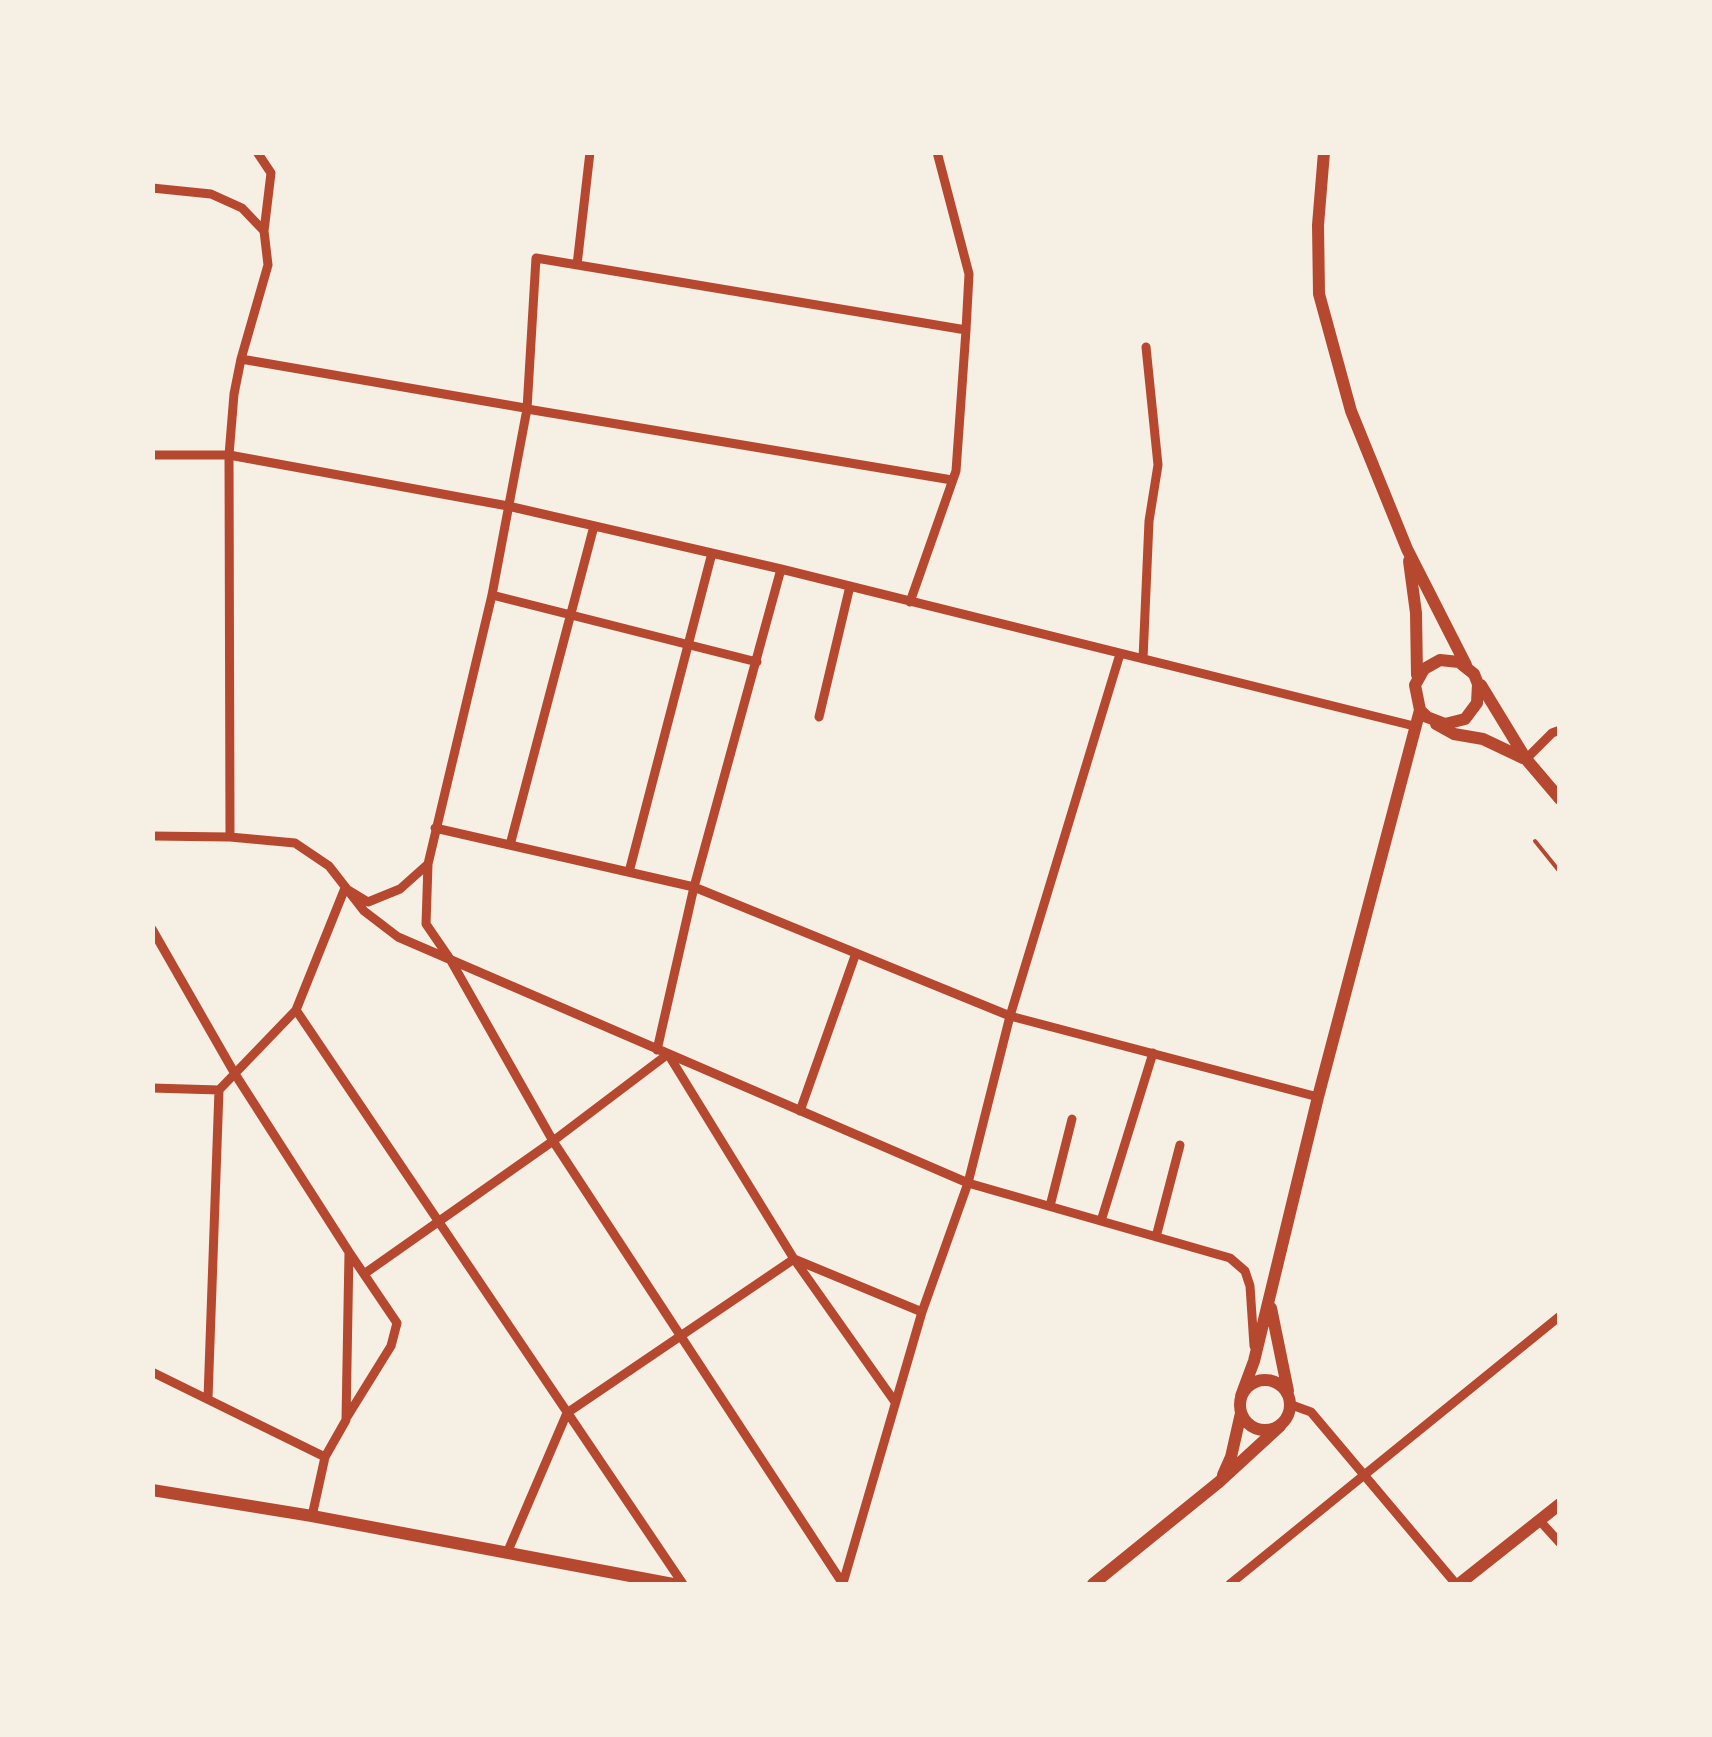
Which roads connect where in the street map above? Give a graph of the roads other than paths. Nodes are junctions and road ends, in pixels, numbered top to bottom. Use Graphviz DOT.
graph roads {
  1 [pos="257,152"];
  2 [pos="590,152"];
  3 [pos="938,152"];
  4 [pos="1324,152"];
  5 [pos="152,188"];
  6 [pos="264,231"];
  7 [pos="577,265"];
  8 [pos="966,330"];
  9 [pos="1146,347"];
  10 [pos="241,359"];
  11 [pos="526,408"];
  12 [pos="152,455"];
  13 [pos="229,455"];
  14 [pos="952,480"];
  15 [pos="508,506"];
  16 [pos="594,526"];
  17 [pos="1407,549"];
  18 [pos="712,553"];
  19 [pos="781,569"];
  20 [pos="850,586"];
  21 [pos="492,595"];
  22 [pos="910,602"];
  23 [pos="572,615"];
  24 [pos="690,645"];
  25 [pos="1120,654"];
  26 [pos="1143,660"];
  27 [pos="757,662"];
  28 [pos="1471,671"];
  29 [pos="1415,685"];
  30 [pos="1420,710"];
  31 [pos="819,717"];
  32 [pos="1436,722"];
  33 [pos="1414,726"];
  34 [pos="1560,730"];
  35 [pos="1526,760"];
  36 [pos="1560,799"];
  37 [pos="435,828"];
  38 [pos="152,836"];
  39 [pos="230,837"];
  40 [pos="1535,841"];
  41 [pos="510,845"];
  42 [pos="428,864"];
  43 [pos="629,872"];
  44 [pos="1560,872"];
  45 [pos="346,888"];
  46 [pos="694,888"];
  47 [pos="152,929"];
  48 [pos="856,954"];
  49 [pos="450,959"];
  50 [pos="296,1010"];
  51 [pos="1010,1016"];
  52 [pos="658,1050"];
  53 [pos="668,1054"];
  54 [pos="1153,1054"];
  55 [pos="234,1074"];
  56 [pos="152,1088"];
  57 [pos="220,1090"];
  58 [pos="1318,1097"];
  59 [pos="800,1111"];
  60 [pos="1072,1119"];
  61 [pos="553,1141"];
  62 [pos="1180,1144"];
  63 [pos="968,1182"];
  64 [pos="1050,1206"];
  65 [pos="438,1222"];
  66 [pos="1102,1222"];
  67 [pos="1156,1237"];
  68 [pos="349,1252"];
  69 [pos="794,1259"];
  70 [pos="364,1274"];
  71 [pos="1270,1290"];
  72 [pos="922,1312"];
  73 [pos="1560,1316"];
  74 [pos="680,1336"];
  75 [pos="1254,1362"];
  76 [pos="152,1372"];
  77 [pos="1242,1396"];
  78 [pos="208,1398"];
  79 [pos="1289,1400"];
  80 [pos="895,1402"];
  81 [pos="567,1413"];
  82 [pos="1241,1413"];
  83 [pos="346,1420"];
  84 [pos="1280,1426"];
  85 [pos="326,1456"];
  86 [pos="1364,1476"];
  87 [pos="1220,1482"];
  88 [pos="152,1490"];
  89 [pos="1560,1504"];
  90 [pos="312,1516"];
  91 [pos="1540,1521"];
  92 [pos="1560,1543"];
  93 [pos="507,1553"];
  94 [pos="673,1584"];
  95 [pos="683,1584"];
  96 [pos="843,1584"];
  97 [pos="1093,1584"];
  98 [pos="1230,1584"];
  99 [pos="1457,1584"];
  1 -- 6 [label="street"];
  2 -- 7 [label="street"];
  3 -- 8 [label="street"];
  4 -- 17 [label="main road"];
  5 -- 6 [label="street"];
  6 -- 10 [label="street"];
  7 -- 8 [label="street"];
  7 -- 11 [label="street"];
  8 -- 14 [label="street"];
  9 -- 26 [label="street"];
  10 -- 11 [label="street"];
  10 -- 13 [label="street"];
  11 -- 14 [label="street"];
  11 -- 15 [label="street"];
  12 -- 13 [label="street"];
  13 -- 15 [label="street"];
  13 -- 39 [label="street"];
  14 -- 22 [label="street"];
  15 -- 16 [label="street"];
  15 -- 21 [label="street"];
  16 -- 18 [label="street"];
  16 -- 23 [label="street"];
  17 -- 28 [label="main road"];
  17 -- 29 [label="main road"];
  18 -- 19 [label="street"];
  18 -- 24 [label="street"];
  19 -- 20 [label="street"];
  19 -- 27 [label="street"];
  20 -- 22 [label="street"];
  20 -- 31 [label="street"];
  21 -- 23 [label="street"];
  21 -- 37 [label="street"];
  22 -- 25 [label="street"];
  23 -- 24 [label="street"];
  23 -- 41 [label="street"];
  24 -- 27 [label="street"];
  24 -- 43 [label="street"];
  25 -- 26 [label="street"];
  25 -- 51 [label="street"];
  26 -- 33 [label="street"];
  27 -- 46 [label="street"];
  28 -- 29 [label="main road"];
  28 -- 32 [label="main road"];
  28 -- 35 [label="main road"];
  29 -- 30 [label="main road"];
  30 -- 32 [label="main road"];
  30 -- 33 [label="main road"];
  32 -- 35 [label="main road"];
  33 -- 58 [label="main road"];
  34 -- 35 [label="street"];
  35 -- 36 [label="main road"];
  37 -- 41 [label="street"];
  37 -- 42 [label="street"];
  38 -- 39 [label="street"];
  39 -- 45 [label="street"];
  40 -- 44 [label="lane"];
  41 -- 43 [label="street"];
  42 -- 45 [label="street"];
  42 -- 49 [label="street"];
  43 -- 46 [label="street"];
  45 -- 49 [label="street"];
  45 -- 50 [label="street"];
  46 -- 48 [label="street"];
  46 -- 52 [label="street"];
  47 -- 55 [label="street"];
  48 -- 51 [label="street"];
  48 -- 59 [label="street"];
  49 -- 52 [label="street"];
  49 -- 61 [label="street"];
  50 -- 55 [label="street"];
  50 -- 65 [label="street"];
  51 -- 54 [label="street"];
  51 -- 63 [label="street"];
  52 -- 53 [label="street"];
  53 -- 59 [label="street"];
  53 -- 61 [label="street"];
  53 -- 69 [label="street"];
  54 -- 58 [label="street"];
  54 -- 66 [label="street"];
  55 -- 57 [label="street"];
  55 -- 68 [label="street"];
  56 -- 57 [label="street"];
  57 -- 78 [label="street"];
  58 -- 71 [label="main road"];
  59 -- 63 [label="street"];
  60 -- 64 [label="street"];
  61 -- 65 [label="street"];
  61 -- 74 [label="street"];
  62 -- 67 [label="street"];
  63 -- 64 [label="street"];
  63 -- 72 [label="street"];
  64 -- 66 [label="street"];
  65 -- 70 [label="street"];
  65 -- 81 [label="street"];
  66 -- 67 [label="street"];
  67 -- 75 [label="street"];
  68 -- 70 [label="street"];
  68 -- 83 [label="street"];
  69 -- 72 [label="street"];
  69 -- 74 [label="street"];
  69 -- 80 [label="street"];
  70 -- 83 [label="street"];
  71 -- 75 [label="main road"];
  71 -- 79 [label="main road"];
  72 -- 80 [label="street"];
  73 -- 86 [label="street"];
  74 -- 81 [label="street"];
  74 -- 96 [label="street"];
  75 -- 77 [label="main road"];
  76 -- 78 [label="street"];
  77 -- 79 [label="main road"];
  77 -- 82 [label="main road"];
  78 -- 85 [label="street"];
  79 -- 84 [label="main road"];
  79 -- 86 [label="street"];
  80 -- 96 [label="street"];
  81 -- 93 [label="street"];
  81 -- 95 [label="street"];
  82 -- 84 [label="main road"];
  82 -- 87 [label="main road"];
  83 -- 85 [label="street"];
  84 -- 87 [label="main road"];
  85 -- 90 [label="street"];
  86 -- 98 [label="street"];
  86 -- 99 [label="street"];
  87 -- 97 [label="main road"];
  88 -- 90 [label="main road"];
  89 -- 91 [label="main road"];
  90 -- 93 [label="main road"];
  91 -- 92 [label="street"];
  91 -- 99 [label="main road"];
  93 -- 94 [label="main road"];
}
